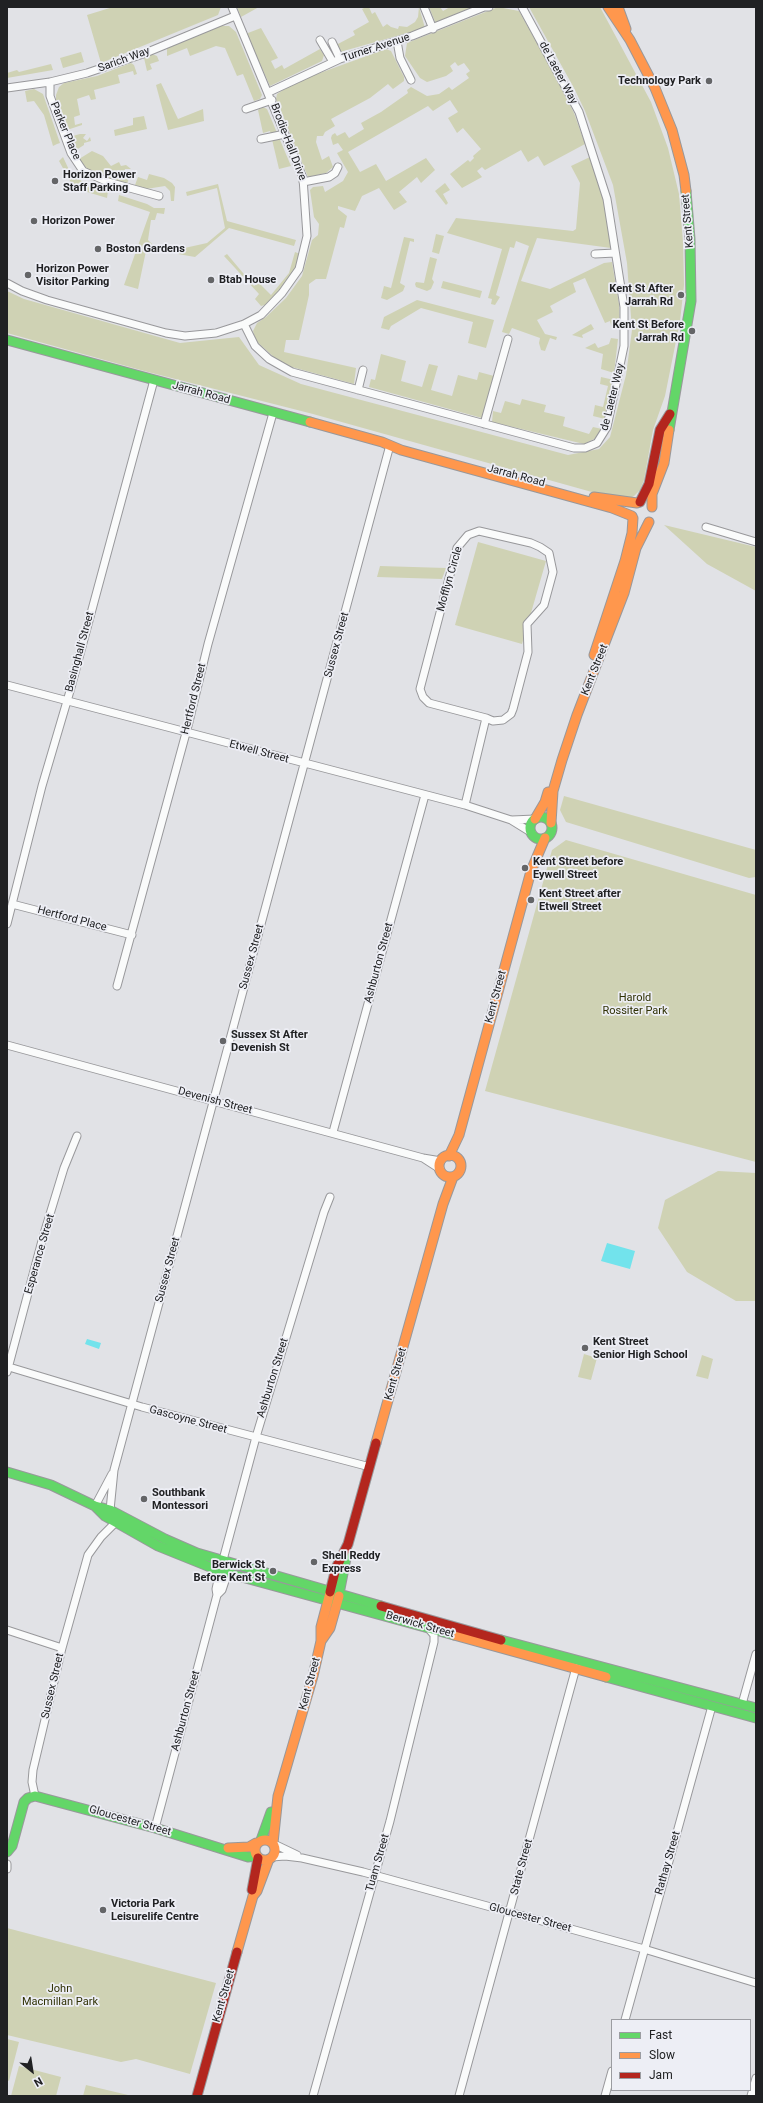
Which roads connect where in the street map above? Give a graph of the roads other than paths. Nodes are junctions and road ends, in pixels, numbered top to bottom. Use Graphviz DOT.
graph roads {
  1 [pos="232,7"];
  2 [pos="424,7"];
  3 [pos="482,7"];
  4 [pos="489,7"];
  5 [pos="522,7"];
  6 [pos="608,7"];
  7 [pos="618,7"];
  8 [pos="235,16"];
  9 [pos="433,29"];
  10 [pos="320,40"];
  11 [pos="630,40"];
  12 [pos="397,41"];
  13 [pos="332,42"];
  14 [pos="340,59"];
  15 [pos="333,62"];
  16 [pos="411,80"];
  17 [pos="50,82"];
  18 [pos="7,88"];
  19 [pos="269,92"];
  20 [pos="272,100"];
  21 [pos="246,109"];
  22 [pos="285,134"];
  23 [pos="261,140"];
  24 [pos="338,167"];
  25 [pos="303,182"];
  26 [pos="159,196"];
  27 [pos="615,253"];
  28 [pos="595,254"];
  29 [pos="7,283"];
  30 [pos="244,324"];
  31 [pos="508,339"];
  32 [pos="7,340"];
  33 [pos="363,370"];
  34 [pos="154,380"];
  35 [pos="358,390"];
  36 [pos="671,412"];
  37 [pos="273,413"];
  38 [pos="484,424"];
  39 [pos="393,446"];
  40 [pos="638,503"];
  41 [pos="652,507"];
  42 [pos="633,517"];
  43 [pos="649,522"];
  44 [pos="706,527"];
  45 [pos="756,542"];
  46 [pos="7,685"];
  47 [pos="67,701"];
  48 [pos="486,718"];
  49 [pos="186,733"];
  50 [pos="305,764"];
  51 [pos="425,795"];
  52 [pos="465,805"];
  53 [pos="535,819"];
  54 [pos="511,820"];
  55 [pos="550,822"];
  56 [pos="532,833"];
  57 [pos="545,838"];
  58 [pos="534,860"];
  59 [pos="12,904"];
  60 [pos="7,924"];
  61 [pos="132,935"];
  62 [pos="118,986"];
  63 [pos="7,1044"];
  64 [pos="213,1100"];
  65 [pos="333,1132"];
  66 [pos="77,1136"];
  67 [pos="446,1164"];
  68 [pos="453,1177"];
  69 [pos="330,1197"];
  70 [pos="443,1204"];
  71 [pos="8,1370"];
  72 [pos="132,1404"];
  73 [pos="256,1437"];
  74 [pos="370,1467"];
  75 [pos="114,1470"];
  76 [pos="7,1472"];
  77 [pos="95,1506"];
  78 [pos="110,1510"];
  79 [pos="116,1522"];
  80 [pos="224,1561"];
  81 [pos="224,1572"];
  82 [pos="334,1597"];
  83 [pos="429,1629"];
  84 [pos="7,1630"];
  85 [pos="62,1648"];
  86 [pos="756,1654"];
  87 [pos="577,1665"];
  88 [pos="742,1704"];
  89 [pos="712,1706"];
  90 [pos="756,1708"];
  91 [pos="756,1718"];
  92 [pos="35,1796"];
  93 [pos="278,1796"];
  94 [pos="155,1828"];
  95 [pos="259,1841"];
  96 [pos="273,1844"];
  97 [pos="224,1848"];
  98 [pos="7,1852"];
  99 [pos="257,1857"];
  100 [pos="270,1858"];
  101 [pos="302,1858"];
  102 [pos="7,1864"];
  103 [pos="7,1869"];
  104 [pos="374,1875"];
  105 [pos="253,1896"];
  106 [pos="510,1913"];
  107 [pos="644,1949"];
  108 [pos="756,1983"];
  109 [pos="626,2019"];
  110 [pos="611,2075"];
  111 [pos="756,2078"];
  112 [pos="197,2096"];
  113 [pos="312,2096"];
  114 [pos="459,2096"];
  115 [pos="605,2096"];
  116 [pos="751,2096"];
  1 -- 8 [label="street, Brodie-Hall Drive"];
  2 -- 9 [label="street"];
  3 -- 4 [label="street, Turner Avenue"];
  3 -- 9 [label="street, Turner Avenue"];
  5 -- 27 [label="street, de Laeter Way"];
  6 -- 11 [label="main road, Kent Street"];
  7 -- 11 [label="main road, Kent Street"];
  8 -- 17 [label="street, Sarich Way"];
  8 -- 19 [label="street, Brodie-Hall Drive"];
  9 -- 12 [label="street, Turner Avenue"];
  10 -- 15 [label="street"];
  11 -- 36 [label="main road, Kent Street"];
  12 -- 14 [label="street, Turner Avenue"];
  12 -- 16 [label="street"];
  13 -- 14 [label="street"];
  14 -- 15 [label="street, Turner Avenue"];
  15 -- 19 [label="street, Turner Avenue"];
  17 -- 18 [label="street, Sarich Way"];
  17 -- 26 [label="street, Parker Place"];
  19 -- 20 [label="street, Brodie-Hall Drive"];
  20 -- 21 [label="street"];
  20 -- 22 [label="street, Brodie-Hall Drive"];
  22 -- 23 [label="street"];
  22 -- 25 [label="street, Brodie-Hall Drive"];
  24 -- 25 [label="street"];
  25 -- 30 [label="street, Brodie-Hall Drive"];
  27 -- 28 [label="street"];
  27 -- 38 [label="street, de Laeter Way"];
  29 -- 30 [label="street, Brodie-Hall Drive"];
  30 -- 35 [label="street, de Laeter Way"];
  31 -- 38 [label="street"];
  32 -- 34 [label="main road, Jarrah Road"];
  33 -- 35 [label="street"];
  34 -- 37 [label="main road, Jarrah Road"];
  34 -- 47 [label="street, Basinghall Street"];
  35 -- 38 [label="street, de Laeter Way"];
  36 -- 40 [label="main road, Kent Street"];
  36 -- 41 [label="main road, Kent Street"];
  37 -- 39 [label="main road, Jarrah Road"];
  37 -- 49 [label="street, Hertford Street"];
  39 -- 40 [label="main road, Jarrah Road"];
  39 -- 42 [label="main road, Jarrah Road"];
  39 -- 50 [label="street, Sussex Street"];
  40 -- 41 [label="main road"];
  40 -- 42 [label="main road"];
  41 -- 43 [label="main road"];
  42 -- 43 [label="main road"];
  42 -- 53 [label="main road, Kent Street"];
  43 -- 55 [label="main road, Kent Street"];
  44 -- 45 [label="street"];
  46 -- 47 [label="street, Etwell Street"];
  47 -- 49 [label="street, Etwell Street"];
  47 -- 59 [label="street, Basinghall Street"];
  48 -- 48 [label="street, Mofflyn Circle"];
  48 -- 52 [label="street"];
  49 -- 50 [label="street, Etwell Street"];
  49 -- 61 [label="street, Hertford Street"];
  50 -- 51 [label="street, Etwell Street"];
  50 -- 64 [label="street, Sussex Street"];
  51 -- 52 [label="street, Etwell Street"];
  51 -- 65 [label="street, Ashburton Street"];
  52 -- 54 [label="street, Etwell Street"];
  53 -- 54 [label="street, Etwell Street"];
  53 -- 55 [label="main road"];
  53 -- 56 [label="main road"];
  54 -- 56 [label="street, Etwell Street"];
  55 -- 57 [label="main road"];
  56 -- 57 [label="main road"];
  56 -- 58 [label="main road, Kent Street"];
  57 -- 58 [label="main road, Kent Street"];
  58 -- 67 [label="main road, Kent Street"];
  59 -- 60 [label="street, Basinghall Street"];
  59 -- 61 [label="street, Hertford Place"];
  61 -- 62 [label="street, Hertford Street"];
  63 -- 64 [label="street, Devenish Street"];
  64 -- 65 [label="street, Devenish Street"];
  64 -- 72 [label="street, Sussex Street"];
  65 -- 67 [label="street, Devenish Street"];
  66 -- 71 [label="street, Esperance Street"];
  67 -- 68 [label="main road"];
  67 -- 68 [label="main road, Kent Street"];
  67 -- 70 [label="main road, Kent Street"];
  68 -- 70 [label="main road, Kent Street"];
  69 -- 73 [label="street, Ashburton Street"];
  70 -- 74 [label="main road, Kent Street"];
  71 -- 72 [label="street, Gascoyne Street"];
  72 -- 73 [label="street, Gascoyne Street"];
  72 -- 75 [label="street, Sussex Street"];
  73 -- 74 [label="street, Gascoyne Street"];
  73 -- 80 [label="street, Ashburton Street"];
  74 -- 82 [label="main road, Kent Street"];
  75 -- 77 [label="street, Sussex Street"];
  75 -- 78 [label="street, Sussex Street"];
  76 -- 77 [label="main road, Berwick Street"];
  77 -- 78 [label="main road, Berwick Street"];
  77 -- 79 [label="main road, Berwick Street"];
  78 -- 80 [label="main road, Berwick Street"];
  79 -- 81 [label="main road, Berwick Street"];
  79 -- 85 [label="street, Sussex Street"];
  80 -- 81 [label="street, Ashburton Street"];
  80 -- 82 [label="main road, Berwick Street"];
  81 -- 82 [label="main road, Berwick Street"];
  81 -- 94 [label="street, Ashburton Street"];
  82 -- 83 [label="main road, Berwick Street"];
  82 -- 87 [label="main road, Berwick Street"];
  82 -- 93 [label="main road, Kent Street"];
  83 -- 87 [label="main road, Berwick Street"];
  83 -- 104 [label="street, Tuam Street"];
  84 -- 85 [label="street"];
  85 -- 92 [label="street, Sussex Street"];
  86 -- 88 [label="street"];
  87 -- 88 [label="main road, Berwick Street"];
  87 -- 89 [label="main road, Berwick Street"];
  87 -- 106 [label="street, State Street"];
  88 -- 90 [label="main road, Berwick Street"];
  89 -- 91 [label="main road, Berwick Street"];
  89 -- 107 [label="street, Rathay Street"];
  92 -- 94 [label="main road, Gloucester Street"];
  92 -- 98 [label="main road"];
  93 -- 95 [label="main road, Kent Street"];
  93 -- 96 [label="main road, Kent Street"];
  94 -- 97 [label="main road, Gloucester Street"];
  95 -- 96 [label="main road"];
  95 -- 97 [label="main road, Gloucester Street"];
  95 -- 99 [label="main road"];
  96 -- 100 [label="main road"];
  96 -- 101 [label="street, Gloucester Street"];
  97 -- 99 [label="main road, Gloucester Street"];
  99 -- 100 [label="main road"];
  99 -- 105 [label="main road, Kent Street"];
  100 -- 101 [label="street, Gloucester Street"];
  100 -- 105 [label="main road, Kent Street"];
  101 -- 104 [label="street, Gloucester Street"];
  102 -- 103 [label="street"];
  104 -- 106 [label="street, Gloucester Street"];
  104 -- 113 [label="street, Tuam Street"];
  105 -- 112 [label="main road, Kent Street"];
  106 -- 107 [label="street, Gloucester Street"];
  106 -- 114 [label="street, State Street"];
  107 -- 108 [label="street, Gloucester Street"];
  107 -- 109 [label="street, Rathay Street"];
  110 -- 115 [label="street"];
  111 -- 116 [label="street"];
}
